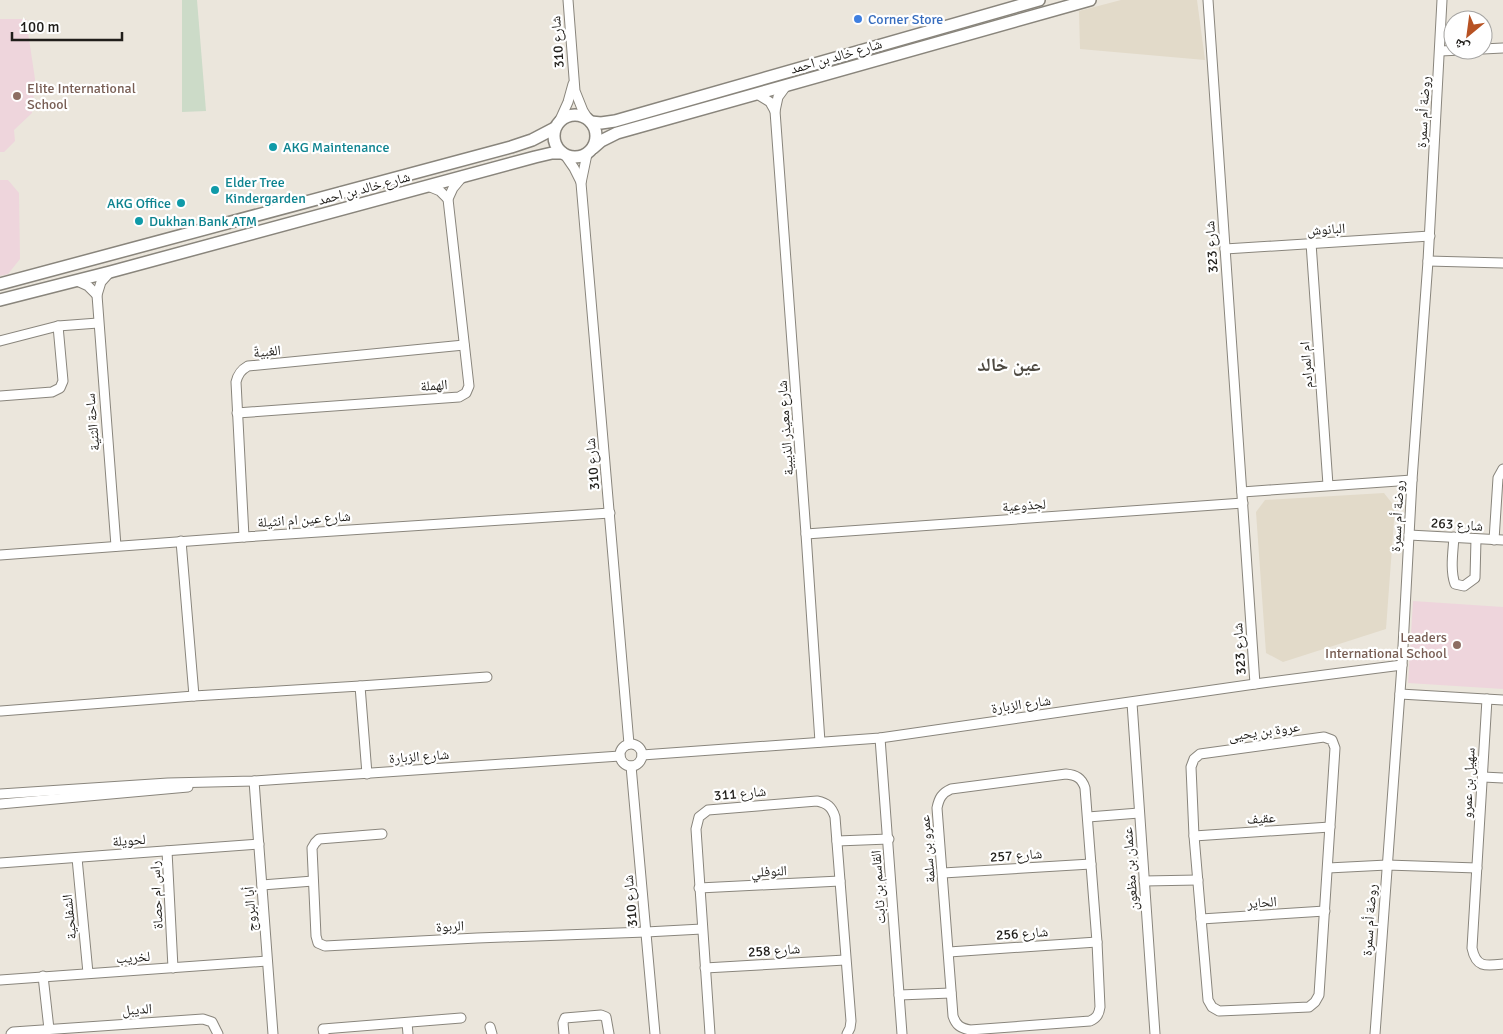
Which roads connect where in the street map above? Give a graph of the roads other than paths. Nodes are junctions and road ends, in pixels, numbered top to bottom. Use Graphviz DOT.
graph roads {
  1 [pos="568,0"];
  2 [pos="1038,0"];
  3 [pos="1090,0"];
  4 [pos="1208,0"];
  5 [pos="1442,0"];
  6 [pos="1440,51"];
  7 [pos="1443,51"];
  8 [pos="574,81"];
  9 [pos="786,86"];
  10 [pos="757,94"];
  11 [pos="775,111"];
  12 [pos="590,121"];
  13 [pos="557,125"];
  14 [pos="590,151"];
  15 [pos="564,154"];
  16 [pos="463,176"];
  17 [pos="581,183"];
  18 [pos="428,186"];
  19 [pos="448,199"];
  20 [pos="1430,236"];
  21 [pos="1311,244"];
  22 [pos="1225,249"];
  23 [pos="1428,261"];
  24 [pos="1503,263"];
  25 [pos="110,272"];
  26 [pos="77,281"];
  27 [pos="0,284"];
  28 [pos="97,295"];
  29 [pos="0,300"];
  30 [pos="98,322"];
  31 [pos="58,326"];
  32 [pos="0,341"];
  33 [pos="464,345"];
  34 [pos="0,396"];
  35 [pos="237,413"];
  36 [pos="1503,469"];
  37 [pos="1412,480"];
  38 [pos="1328,485"];
  39 [pos="1242,492"];
  40 [pos="1243,503"];
  41 [pos="610,513"];
  42 [pos="806,534"];
  43 [pos="1410,535"];
  44 [pos="244,537"];
  45 [pos="1454,537"];
  46 [pos="1476,539"];
  47 [pos="1498,540"];
  48 [pos="181,541"];
  49 [pos="116,546"];
  50 [pos="0,555"];
  51 [pos="1402,666"];
  52 [pos="487,677"];
  53 [pos="1255,684"];
  54 [pos="360,686"];
  55 [pos="1400,694"];
  56 [pos="194,696"];
  57 [pos="1487,699"];
  58 [pos="1503,700"];
  59 [pos="1132,703"];
  60 [pos="1,711"];
  61 [pos="880,738"];
  62 [pos="820,742"];
  63 [pos="629,744"];
  64 [pos="642,755"];
  65 [pos="620,756"];
  66 [pos="631,766"];
  67 [pos="367,774"];
  68 [pos="1483,776"];
  69 [pos="1503,778"];
  70 [pos="254,781"];
  71 [pos="220,783"];
  72 [pos="0,794"];
  73 [pos="0,804"];
  74 [pos="1139,813"];
  75 [pos="1088,817"];
  76 [pos="1330,827"];
  77 [pos="382,834"];
  78 [pos="1194,836"];
  79 [pos="889,839"];
  80 [pos="837,841"];
  81 [pos="259,844"];
  82 [pos="167,852"];
  83 [pos="76,858"];
  84 [pos="0,863"];
  85 [pos="1091,864"];
  86 [pos="1387,865"];
  87 [pos="1328,868"];
  88 [pos="1477,868"];
  89 [pos="943,873"];
  90 [pos="1144,880"];
  91 [pos="1198,880"];
  92 [pos="313,881"];
  93 [pos="840,881"];
  94 [pos="262,885"];
  95 [pos="699,888"];
  96 [pos="1324,911"];
  97 [pos="1201,920"];
  98 [pos="702,929"];
  99 [pos="646,932"];
  100 [pos="1097,942"];
  101 [pos="949,952"];
  102 [pos="845,960"];
  103 [pos="267,961"];
  104 [pos="1503,964"];
  105 [pos="173,968"];
  106 [pos="705,968"];
  107 [pos="88,974"];
  108 [pos="43,976"];
  109 [pos="0,980"];
  110 [pos="951,993"];
  111 [pos="899,995"];
  112 [pos="461,1018"];
  113 [pos="407,1023"];
  114 [pos="49,1029"];
  115 [pos="11,1034"];
  116 [pos="218,1034"];
  117 [pos="273,1034"];
  118 [pos="324,1034"];
  119 [pos="408,1034"];
  120 [pos="564,1034"];
  121 [pos="609,1034"];
  122 [pos="655,1034"];
  123 [pos="710,1034"];
  124 [pos="847,1034"];
  125 [pos="902,1034"];
  126 [pos="1155,1034"];
  127 [pos="1375,1034"];
  1 -- 8 [label="street, شارع 310"];
  2 -- 12 [label="main road, شارع خالد بن احمد"];
  3 -- 9 [label="main road, شارع خالد بن احمد"];
  4 -- 22 [label="street, شارع 323"];
  5 -- 6 [label="street, روضة أم سمرة"];
  6 -- 7 [label="street"];
  6 -- 20 [label="street, روضة أم سمرة"];
  8 -- 12 [label="street, شارع 310"];
  8 -- 13 [label="street, شارع 310"];
  9 -- 10 [label="main road, شارع خالد بن احمد"];
  9 -- 11 [label="street, شارع معيذر الذيبية"];
  10 -- 11 [label="street"];
  10 -- 14 [label="main road, شارع خالد بن احمد"];
  11 -- 42 [label="street, شارع معيذر الذيبية"];
  12 -- 13 [label="main road"];
  12 -- 14 [label="main road"];
  13 -- 15 [label="main road"];
  13 -- 27 [label="main road, شارع خالد بن احمد"];
  14 -- 15 [label="main road"];
  14 -- 17 [label="street, شارع 310"];
  15 -- 16 [label="main road, شارع خالد بن احمد"];
  15 -- 17 [label="street, شارع 310"];
  16 -- 18 [label="main road, شارع خالد بن احمد"];
  16 -- 19 [label="street"];
  17 -- 41 [label="street, شارع 310"];
  18 -- 19 [label="street"];
  18 -- 25 [label="main road, شارع خالد بن احمد"];
  19 -- 33 [label="street, الهملة"];
  20 -- 21 [label="street, البانوش"];
  20 -- 23 [label="street, روضة أم سمرة"];
  21 -- 22 [label="street, البانوش"];
  21 -- 38 [label="street, ام المرادم"];
  22 -- 39 [label="street, شارع 323"];
  23 -- 24 [label="street"];
  23 -- 37 [label="street, روضة أم سمرة"];
  25 -- 26 [label="main road, شارع خالد بن احمد"];
  25 -- 28 [label="street"];
  26 -- 28 [label="street"];
  26 -- 29 [label="main road, شارع خالد بن احمد"];
  28 -- 30 [label="street, ساحة الثنية"];
  30 -- 31 [label="street"];
  30 -- 49 [label="street, ساحة الثنية"];
  31 -- 32 [label="street"];
  31 -- 34 [label="street"];
  33 -- 35 [label="street, الغبيةّ"];
  33 -- 35 [label="street, الهملة"];
  35 -- 44 [label="street, الغبيةّ"];
  36 -- 47 [label="street"];
  37 -- 38 [label="street"];
  37 -- 43 [label="street, روضة أم سمرة"];
  38 -- 39 [label="street"];
  39 -- 40 [label="street, شارع 323"];
  40 -- 42 [label="street, لجذوعية"];
  40 -- 53 [label="street, شارع 323"];
  41 -- 44 [label="street, شارع عين ام انثيلة"];
  41 -- 63 [label="street, شارع 310"];
  42 -- 62 [label="street, شارع معيذر الذيبية"];
  43 -- 45 [label="street, شارع 263"];
  43 -- 51 [label="street, روضة أم سمرة"];
  44 -- 48 [label="street, شارع عين ام انثيلة"];
  45 -- 46 [label="street, شارع 263"];
  45 -- 46 [label="street"];
  46 -- 47 [label="street, شارع 263"];
  48 -- 49 [label="street, شارع عين ام انثيلة"];
  48 -- 56 [label="street"];
  49 -- 50 [label="street, شارع عين ام انثيلة"];
  51 -- 53 [label="street, شارع الزبارة"];
  51 -- 55 [label="street, روضة أم سمرة"];
  52 -- 54 [label="street"];
  53 -- 59 [label="street, شارع الزبارة"];
  54 -- 56 [label="street"];
  54 -- 67 [label="street"];
  55 -- 57 [label="street"];
  55 -- 86 [label="street, روضة أم سمرة"];
  56 -- 60 [label="street"];
  57 -- 58 [label="street"];
  57 -- 68 [label="street, سهيل بن عمرو"];
  59 -- 61 [label="street, شارع الزبارة"];
  59 -- 74 [label="street, عثمان بن مظعون"];
  61 -- 62 [label="street, شارع الزبارة"];
  61 -- 79 [label="street, القاسم بن ثابت"];
  62 -- 64 [label="street, شارع الزبارة"];
  63 -- 64 [label="street"];
  63 -- 65 [label="street"];
  64 -- 66 [label="street"];
  65 -- 66 [label="street"];
  65 -- 67 [label="street, شارع الزبارة"];
  66 -- 99 [label="street, شارع 310"];
  67 -- 70 [label="street, شارع الزبارة"];
  68 -- 69 [label="street"];
  68 -- 88 [label="street, سهيل بن عمرو"];
  70 -- 71 [label="street, شارع الزبارة"];
  70 -- 81 [label="street, أبا البروج"];
  71 -- 72 [label="street, شارع الزبارة"];
  71 -- 73 [label="street, شارع الزبارة"];
  74 -- 75 [label="street"];
  74 -- 90 [label="street, عثمان بن مظعون"];
  75 -- 85 [label="street, عمرو بن سلمة"];
  75 -- 89 [label="street, عمرو بن سلمة"];
  76 -- 78 [label="street, عقيف"];
  76 -- 78 [label="street, عروة بن يحيى"];
  76 -- 87 [label="street, عروة بن يحيى"];
  77 -- 92 [label="street, الربوة"];
  78 -- 91 [label="street, عروة بن يحيى"];
  79 -- 80 [label="street"];
  79 -- 111 [label="street, القاسم بن ثابت"];
  80 -- 93 [label="street, شارع 311"];
  80 -- 95 [label="street, شارع 311"];
  81 -- 82 [label="street, لحويلة"];
  81 -- 94 [label="street, أبا البروج"];
  82 -- 83 [label="street, لحويلة"];
  82 -- 105 [label="street, راس ام حصاة"];
  83 -- 84 [label="street, لحويلة"];
  83 -- 107 [label="street, الشفلحية"];
  85 -- 89 [label="street, شارع 257"];
  85 -- 100 [label="street, عمرو بن سلمة"];
  86 -- 87 [label="street"];
  86 -- 88 [label="street"];
  86 -- 127 [label="street, روضة أم سمرة"];
  87 -- 96 [label="street, عروة بن يحيى"];
  88 -- 104 [label="street, سهيل بن عمرو"];
  89 -- 101 [label="street, عمرو بن سلمة"];
  90 -- 91 [label="street"];
  90 -- 126 [label="street, عثمان بن مظعون"];
  91 -- 97 [label="street, عروة بن يحيى"];
  92 -- 94 [label="street"];
  92 -- 99 [label="street, الربوة"];
  93 -- 95 [label="street, النوفلي"];
  93 -- 102 [label="street, شارع 311"];
  94 -- 103 [label="street, أبا البروج"];
  95 -- 98 [label="street, شارع 311"];
  96 -- 97 [label="street, الحاير"];
  96 -- 97 [label="street, عروة بن يحيى"];
  98 -- 99 [label="street"];
  98 -- 106 [label="street, شارع 311"];
  99 -- 122 [label="street, شارع 310"];
  100 -- 101 [label="street, شارع 256"];
  100 -- 110 [label="street, عمرو بن سلمة"];
  101 -- 110 [label="street, عمرو بن سلمة"];
  102 -- 106 [label="street, شارع 258"];
  102 -- 124 [label="street, شارع 311"];
  103 -- 105 [label="street, لخريب"];
  103 -- 117 [label="street, أبا البروج"];
  105 -- 107 [label="street, لخريب"];
  106 -- 123 [label="street, شارع 311"];
  107 -- 108 [label="street, لخريب"];
  108 -- 109 [label="street, لخريب"];
  108 -- 114 [label="street"];
  110 -- 111 [label="street"];
  111 -- 125 [label="street, القاسم بن ثابت"];
  112 -- 113 [label="street"];
  113 -- 118 [label="street"];
  113 -- 119 [label="street"];
  114 -- 115 [label="street, الديبل"];
  114 -- 116 [label="street, الديبل"];
  120 -- 121 [label="street"];
}
